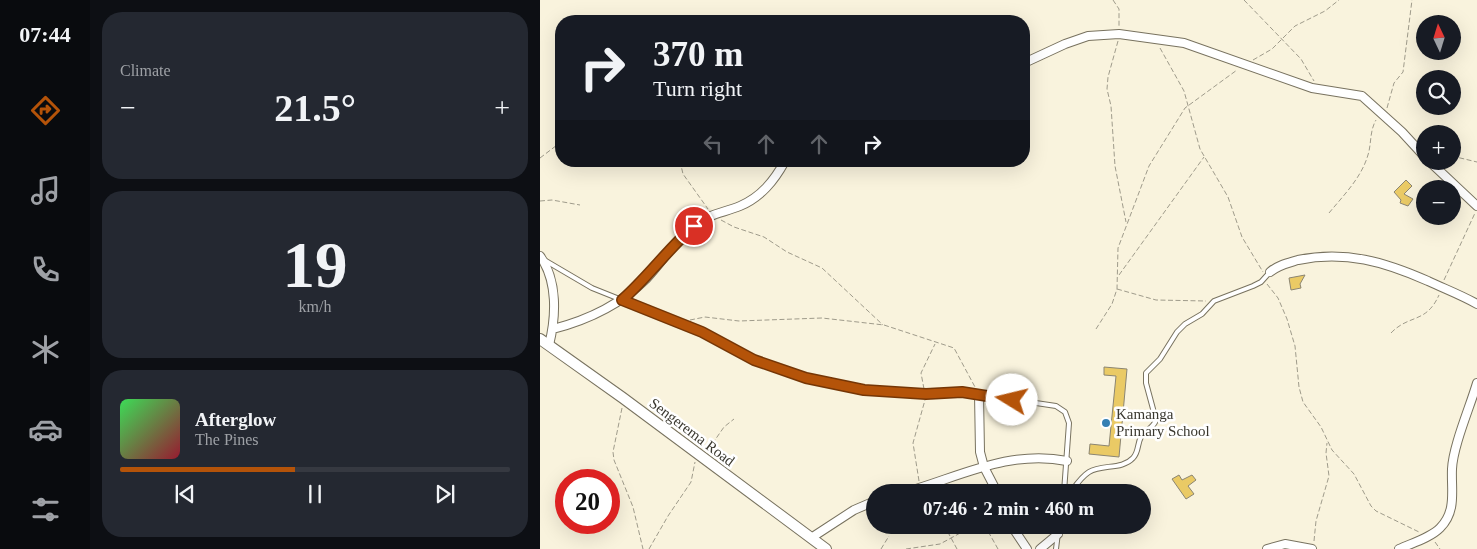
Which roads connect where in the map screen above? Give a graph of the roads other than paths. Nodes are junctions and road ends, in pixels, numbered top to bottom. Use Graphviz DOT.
graph roads {
  1 [pos="1030,60"];
  2 [pos="1416,147"];
  3 [pos="782,167"];
  4 [pos="1439,170"];
  5 [pos="1477,206"];
  6 [pos="541,258"];
  7 [pos="1266,276"];
  8 [pos="622,300"];
  9 [pos="1477,304"];
  10 [pos="553,330"];
  11 [pos="544,342"];
  12 [pos="1477,383"];
  13 [pos="979,394"];
  14 [pos="1067,462"];
  15 [pos="984,467"];
  16 [pos="933,484"];
  17 [pos="993,484"];
  18 [pos="1065,484"];
  19 [pos="1077,484"];
  20 [pos="866,505"];
  21 [pos="1017,534"];
  22 [pos="1058,534"];
  23 [pos="811,538"];
  24 [pos="826,549"];
  25 [pos="1027,549"];
  26 [pos="1040,549"];
  27 [pos="1056,549"];
  28 [pos="1267,549"];
  29 [pos="1311,549"];
  30 [pos="1399,549"];
  1 -- 2 [label="street"];
  3 -- 8 [label="street"];
  4 -- 5 [label="street"];
  6 -- 8 [label="lane"];
  6 -- 10 [label="street"];
  7 -- 9 [label="street"];
  7 -- 19 [label="lane"];
  8 -- 10 [label="street"];
  8 -- 13 [label="lane"];
  10 -- 11 [label="street"];
  11 -- 23 [label="main road, Sengerema Road"];
  12 -- 30 [label="street"];
  13 -- 14 [label="lane"];
  13 -- 15 [label="street"];
  14 -- 15 [label="street"];
  14 -- 18 [label="lane"];
  15 -- 16 [label="street"];
  15 -- 17 [label="street"];
  20 -- 23 [label="street"];
  21 -- 25 [label="street"];
  22 -- 26 [label="street"];
  22 -- 27 [label="lane"];
  23 -- 24 [label="main road, Sengerema Road"];
  28 -- 29 [label="street"];
}
